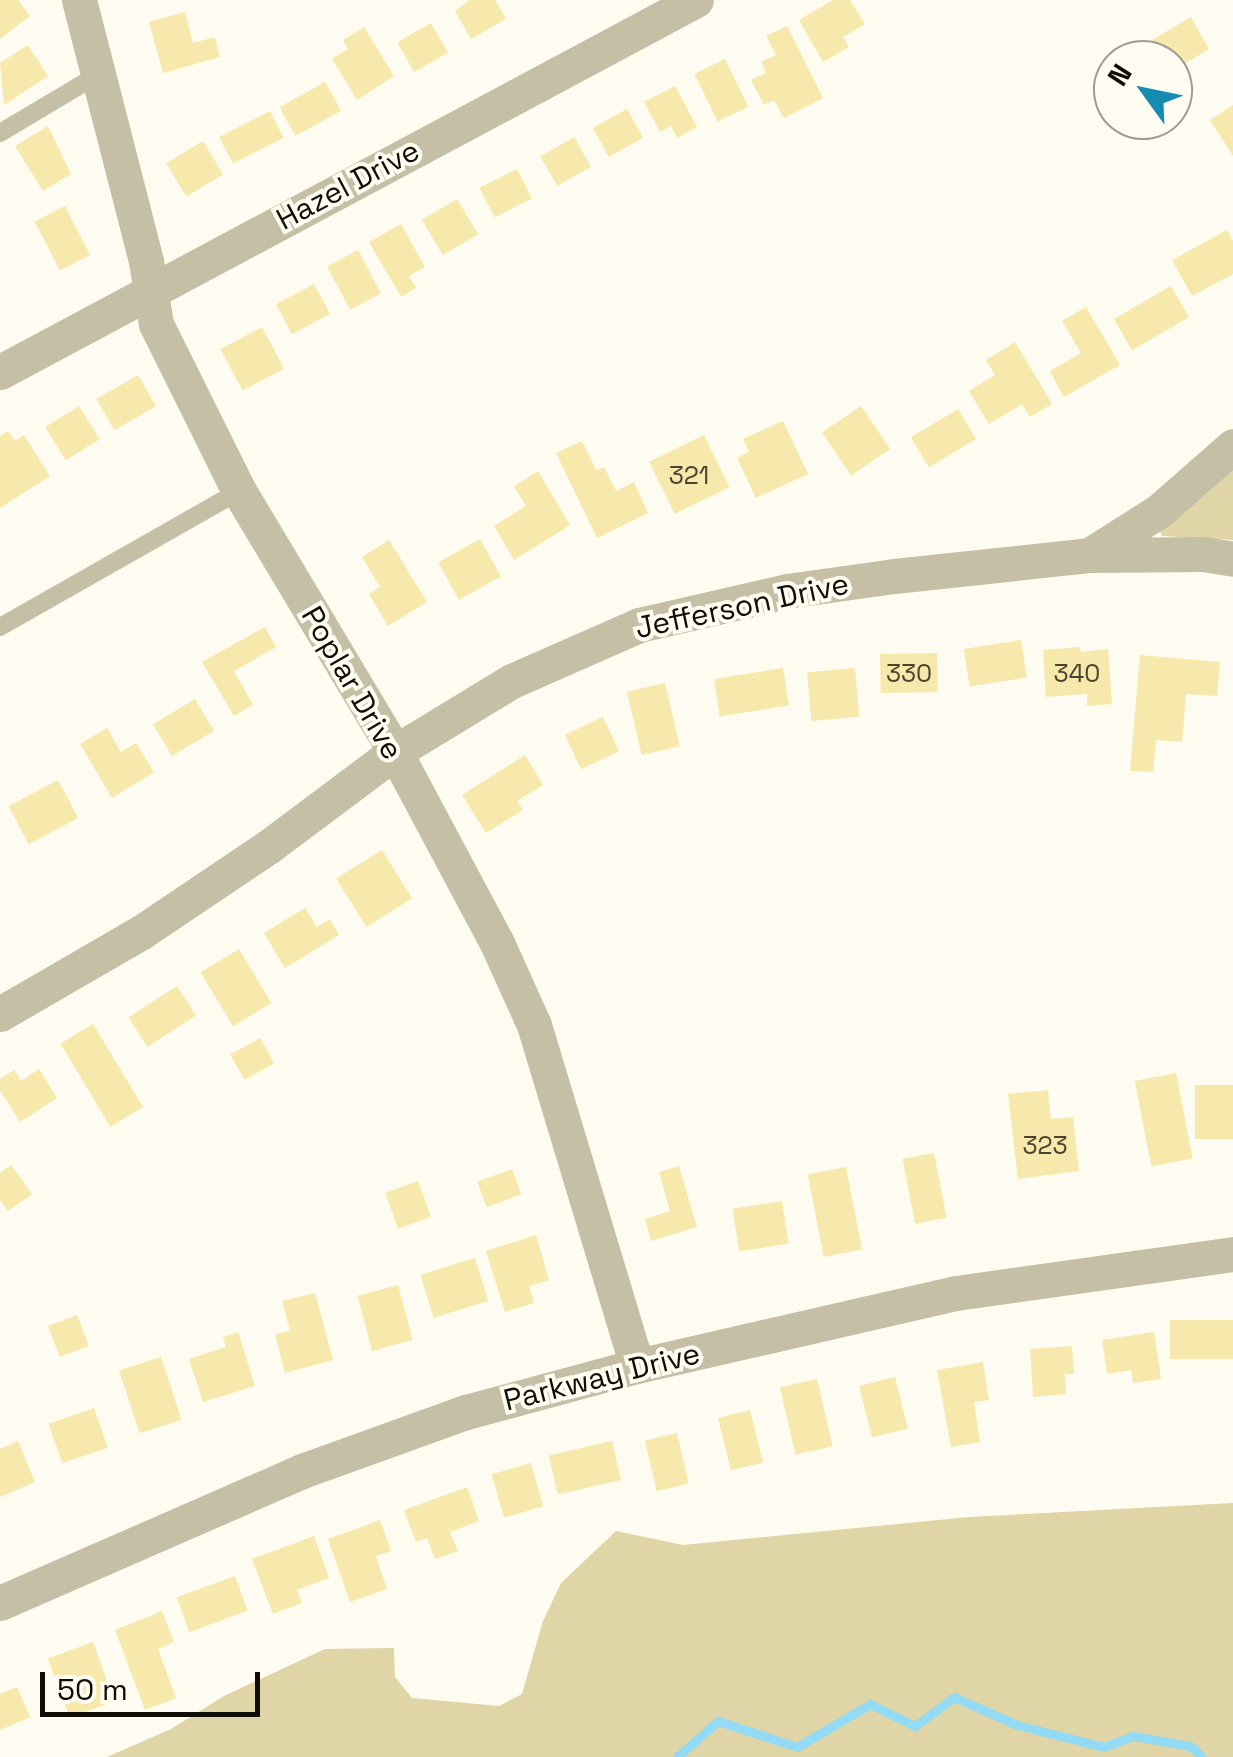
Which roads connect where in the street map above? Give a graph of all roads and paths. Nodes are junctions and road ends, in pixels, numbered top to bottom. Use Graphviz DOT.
graph roads {
  1 [pos="79,0"];
  2 [pos="696,0"];
  3 [pos="99,74"];
  4 [pos="0,133"];
  5 [pos="150,291"];
  6 [pos="0,372"];
  7 [pos="1233,446"];
  8 [pos="238,492"];
  9 [pos="1091,555"];
  10 [pos="1233,559"];
  11 [pos="0,626"];
  12 [pos="395,752"];
  13 [pos="0,1014"];
  14 [pos="1233,1254"];
  15 [pos="637,1366"];
  16 [pos="0,1604"];
  1 -- 3 [label="street, Poplar Drive"];
  2 -- 5 [label="street, Hazel Drive"];
  3 -- 4 [label="lane"];
  3 -- 5 [label="street, Poplar Drive"];
  5 -- 6 [label="street, Hazel Drive"];
  5 -- 8 [label="street, Poplar Drive"];
  7 -- 9 [label="street"];
  8 -- 11 [label="lane"];
  8 -- 12 [label="street, Poplar Drive"];
  9 -- 10 [label="street, Jefferson Drive"];
  9 -- 12 [label="street, Jefferson Drive"];
  12 -- 13 [label="street, Jefferson Drive"];
  12 -- 15 [label="street, Poplar Drive"];
  14 -- 15 [label="street, Parkway Drive"];
  15 -- 16 [label="street, Parkway Drive"];
}
